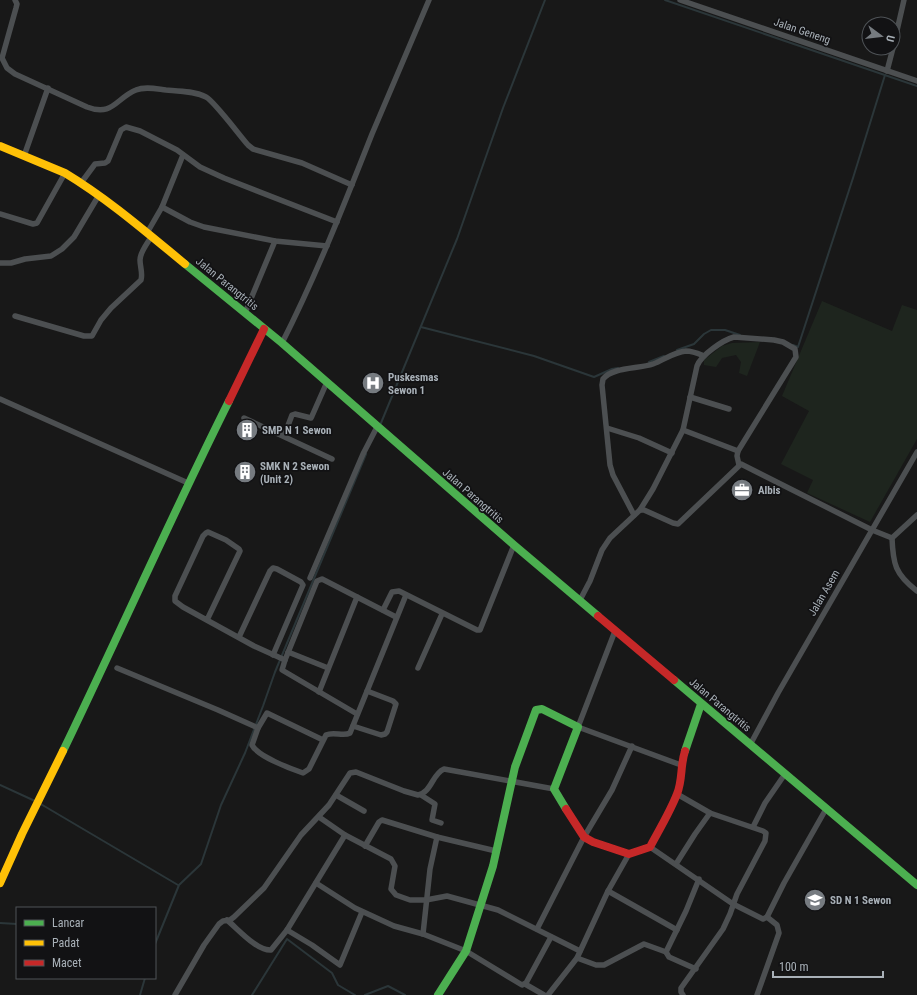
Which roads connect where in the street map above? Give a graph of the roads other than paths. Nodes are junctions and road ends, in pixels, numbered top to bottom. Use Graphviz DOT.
graph roads {
  1 [pos="15,0"];
  2 [pos="429,0"];
  3 [pos="680,0"];
  4 [pos="904,0"];
  5 [pos="900,16"];
  6 [pos="891,56"];
  7 [pos="887,71"];
  8 [pos="917,81"];
  9 [pos="48,88"];
  10 [pos="0,146"];
  11 [pos="184,155"];
  12 [pos="24,156"];
  13 [pos="65,173"];
  14 [pos="81,183"];
  15 [pos="352,185"];
  16 [pos="99,195"];
  17 [pos="162,207"];
  18 [pos="0,214"];
  19 [pos="337,222"];
  20 [pos="149,235"];
  21 [pos="275,241"];
  22 [pos="327,246"];
  23 [pos="0,263"];
  24 [pos="245,313"];
  25 [pos="15,316"];
  26 [pos="264,329"];
  27 [pos="282,343"];
  28 [pos="704,356"];
  29 [pos="327,382"];
  30 [pos="690,397"];
  31 [pos="0,400"];
  32 [pos="729,409"];
  33 [pos="244,418"];
  34 [pos="377,427"];
  35 [pos="607,428"];
  36 [pos="683,430"];
  37 [pos="284,436"];
  38 [pos="738,451"];
  39 [pos="917,452"];
  40 [pos="672,453"];
  41 [pos="332,459"];
  42 [pos="739,464"];
  43 [pos="188,483"];
  44 [pos="640,510"];
  45 [pos="634,515"];
  46 [pos="917,515"];
  47 [pos="872,530"];
  48 [pos="892,538"];
  49 [pos="514,546"];
  50 [pos="310,578"];
  51 [pos="917,591"];
  52 [pos="406,594"];
  53 [pos="356,597"];
  54 [pos="580,600"];
  55 [pos="383,610"];
  56 [pos="442,614"];
  57 [pos="396,617"];
  58 [pos="207,620"];
  59 [pos="615,631"];
  60 [pos="239,637"];
  61 [pos="288,652"];
  62 [pos="274,655"];
  63 [pos="284,659"];
  64 [pos="117,668"];
  65 [pos="328,668"];
  66 [pos="418,668"];
  67 [pos="367,691"];
  68 [pos="319,692"];
  69 [pos="701,704"];
  70 [pos="357,714"];
  71 [pos="353,726"];
  72 [pos="255,727"];
  73 [pos="578,727"];
  74 [pos="323,740"];
  75 [pos="750,745"];
  76 [pos="632,746"];
  77 [pos="681,765"];
  78 [pos="785,774"];
  79 [pos="511,782"];
  80 [pos="554,789"];
  81 [pos="677,794"];
  82 [pos="336,795"];
  83 [pos="421,795"];
  84 [pos="826,809"];
  85 [pos="364,811"];
  86 [pos="710,813"];
  87 [pos="319,817"];
  88 [pos="441,823"];
  89 [pos="753,827"];
  90 [pos="345,835"];
  91 [pos="437,837"];
  92 [pos="584,837"];
  93 [pos="366,846"];
  94 [pos="650,847"];
  95 [pos="496,851"];
  96 [pos="629,854"];
  97 [pos="676,864"];
  98 [pos="699,879"];
  99 [pos="1,880"];
  100 [pos="316,883"];
  101 [pos="917,885"];
  102 [pos="608,891"];
  103 [pos="426,900"];
  104 [pos="733,904"];
  105 [pos="481,905"];
  106 [pos="362,912"];
  107 [pos="767,917"];
  108 [pos="227,920"];
  109 [pos="537,929"];
  110 [pos="287,930"];
  111 [pos="677,930"];
  112 [pos="423,934"];
  113 [pos="551,937"];
  114 [pos="466,951"];
  115 [pos="580,951"];
  116 [pos="666,952"];
  117 [pos="578,958"];
  118 [pos="696,970"];
  119 [pos="525,984"];
  120 [pos="175,995"];
  121 [pos="438,995"];
  122 [pos="544,995"];
  123 [pos="548,995"];
  124 [pos="683,995"];
  125 [pos="757,995"];
  1 -- 9 [label="street"];
  2 -- 15 [label="street"];
  3 -- 7 [label="street, Jalan Geneng"];
  4 -- 5 [label="street"];
  6 -- 7 [label="street"];
  7 -- 8 [label="street, Jalan Geneng"];
  9 -- 12 [label="street"];
  9 -- 15 [label="street"];
  10 -- 12 [label="street, Jalan Parangtritis"];
  11 -- 14 [label="street"];
  11 -- 17 [label="street"];
  11 -- 19 [label="street"];
  12 -- 13 [label="street, Jalan Parangtritis"];
  13 -- 14 [label="street, Jalan Parangtritis"];
  13 -- 18 [label="street"];
  14 -- 16 [label="street, Jalan Parangtritis"];
  15 -- 19 [label="street"];
  16 -- 20 [label="street, Jalan Parangtritis"];
  16 -- 23 [label="street"];
  17 -- 20 [label="street"];
  17 -- 21 [label="street"];
  19 -- 22 [label="street"];
  20 -- 24 [label="street, Jalan Parangtritis"];
  20 -- 25 [label="street"];
  21 -- 22 [label="street"];
  21 -- 24 [label="street"];
  22 -- 27 [label="street"];
  24 -- 26 [label="street, Jalan Parangtritis"];
  26 -- 27 [label="street, Jalan Parangtritis"];
  26 -- 43 [label="street"];
  27 -- 29 [label="street, Jalan Parangtritis"];
  28 -- 30 [label="street"];
  28 -- 35 [label="street"];
  28 -- 38 [label="street"];
  29 -- 34 [label="street, Jalan Parangtritis"];
  29 -- 37 [label="street"];
  30 -- 32 [label="street"];
  30 -- 36 [label="street"];
  31 -- 43 [label="street"];
  33 -- 37 [label="street"];
  34 -- 49 [label="street, Jalan Parangtritis"];
  34 -- 50 [label="street"];
  35 -- 40 [label="street"];
  35 -- 45 [label="street"];
  36 -- 38 [label="street"];
  36 -- 40 [label="street"];
  37 -- 41 [label="street"];
  38 -- 42 [label="street"];
  39 -- 47 [label="street, Jalan Asem"];
  40 -- 44 [label="street"];
  42 -- 44 [label="street"];
  42 -- 47 [label="street"];
  43 -- 99 [label="street"];
  44 -- 45 [label="street"];
  45 -- 54 [label="street"];
  46 -- 48 [label="street"];
  47 -- 48 [label="street"];
  47 -- 75 [label="street, Jalan Asem"];
  48 -- 51 [label="street"];
  49 -- 54 [label="street, Jalan Parangtritis"];
  49 -- 56 [label="street"];
  52 -- 55 [label="street"];
  52 -- 56 [label="street"];
  52 -- 57 [label="street"];
  53 -- 55 [label="street"];
  53 -- 61 [label="street"];
  53 -- 65 [label="street"];
  54 -- 59 [label="street, Jalan Parangtritis"];
  55 -- 57 [label="street"];
  56 -- 66 [label="street"];
  57 -- 67 [label="street"];
  58 -- 58 [label="street"];
  58 -- 60 [label="street"];
  59 -- 69 [label="street, Jalan Parangtritis"];
  59 -- 73 [label="street"];
  60 -- 62 [label="street"];
  60 -- 62 [label="street"];
  61 -- 63 [label="street"];
  61 -- 65 [label="street"];
  62 -- 63 [label="street"];
  63 -- 68 [label="street"];
  64 -- 72 [label="street"];
  65 -- 68 [label="street"];
  67 -- 70 [label="street"];
  67 -- 71 [label="street"];
  68 -- 70 [label="street"];
  69 -- 75 [label="street, Jalan Parangtritis"];
  69 -- 77 [label="street"];
  70 -- 71 [label="street"];
  71 -- 74 [label="street"];
  72 -- 74 [label="street"];
  72 -- 74 [label="street"];
  73 -- 76 [label="street"];
  73 -- 79 [label="street"];
  73 -- 80 [label="street"];
  75 -- 78 [label="street, Jalan Parangtritis"];
  76 -- 77 [label="street"];
  76 -- 92 [label="street"];
  77 -- 81 [label="street"];
  78 -- 84 [label="street, Jalan Parangtritis"];
  78 -- 89 [label="street"];
  79 -- 80 [label="street"];
  79 -- 83 [label="street"];
  79 -- 95 [label="street"];
  80 -- 92 [label="street"];
  81 -- 86 [label="street"];
  81 -- 94 [label="street"];
  82 -- 83 [label="street"];
  82 -- 85 [label="street"];
  82 -- 87 [label="street"];
  83 -- 88 [label="street"];
  84 -- 101 [label="street, Jalan Parangtritis"];
  84 -- 107 [label="street"];
  86 -- 89 [label="street"];
  86 -- 97 [label="street"];
  87 -- 90 [label="street"];
  87 -- 108 [label="street"];
  89 -- 104 [label="street"];
  90 -- 93 [label="street"];
  90 -- 100 [label="street"];
  91 -- 93 [label="street"];
  91 -- 95 [label="street"];
  91 -- 103 [label="street"];
  92 -- 96 [label="street"];
  92 -- 109 [label="street"];
  93 -- 103 [label="street"];
  94 -- 96 [label="street"];
  94 -- 97 [label="street"];
  95 -- 105 [label="street"];
  96 -- 102 [label="street"];
  97 -- 98 [label="street"];
  98 -- 104 [label="street"];
  98 -- 111 [label="street"];
  100 -- 106 [label="street"];
  100 -- 110 [label="street"];
  102 -- 111 [label="street"];
  102 -- 115 [label="street"];
  103 -- 105 [label="street"];
  103 -- 112 [label="street"];
  104 -- 107 [label="street"];
  104 -- 118 [label="street"];
  105 -- 109 [label="street"];
  105 -- 114 [label="street"];
  106 -- 110 [label="street"];
  106 -- 112 [label="street"];
  107 -- 125 [label="street"];
  108 -- 110 [label="street"];
  108 -- 120 [label="street"];
  109 -- 113 [label="street"];
  111 -- 116 [label="street"];
  112 -- 114 [label="street"];
  113 -- 115 [label="street"];
  113 -- 119 [label="street"];
  114 -- 119 [label="street"];
  114 -- 121 [label="street"];
  115 -- 117 [label="street"];
  116 -- 117 [label="street"];
  116 -- 118 [label="street"];
  117 -- 123 [label="street"];
  118 -- 124 [label="street"];
  119 -- 122 [label="street"];
}
